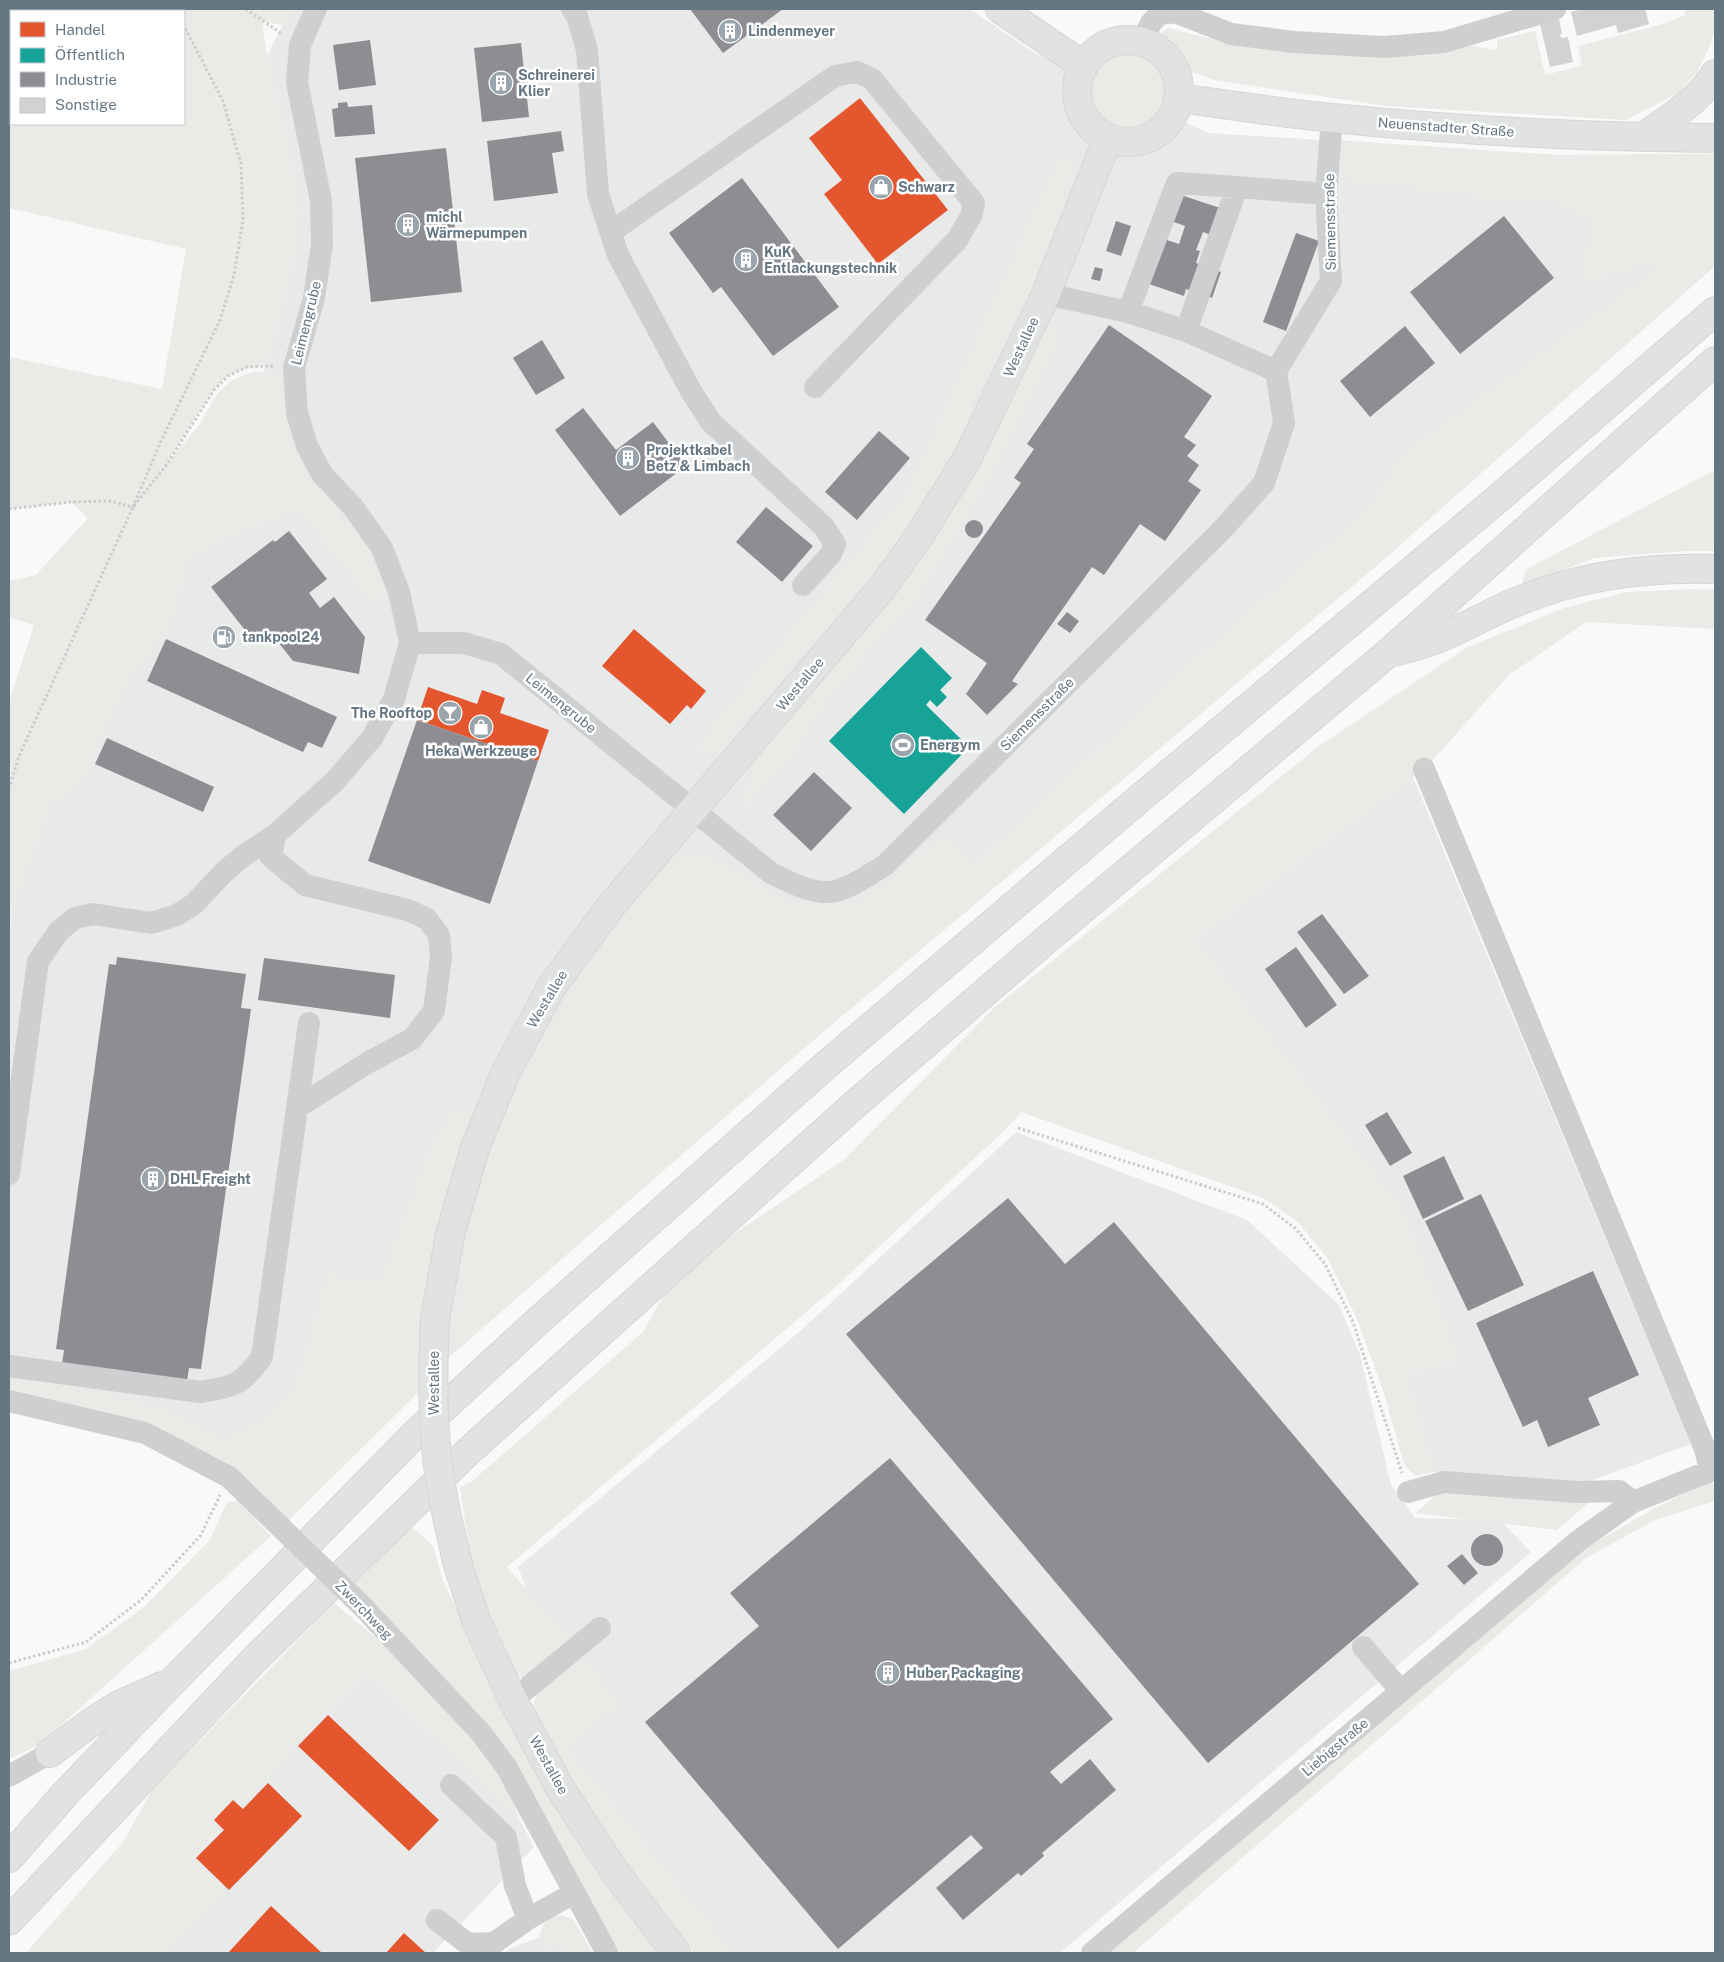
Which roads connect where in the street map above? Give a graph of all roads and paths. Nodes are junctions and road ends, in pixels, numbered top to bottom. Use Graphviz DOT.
graph roads {
  1 [pos="246,9"];
  2 [pos="316,9"];
  3 [pos="572,9"];
  4 [pos="1000,9"];
  5 [pos="1555,9"];
  6 [pos="185,28"];
  7 [pos="1141,42"];
  8 [pos="300,44"];
  9 [pos="1084,66"];
  10 [pos="1715,74"];
  11 [pos="1179,98"];
  12 [pos="1332,118"];
  13 [pos="1643,137"];
  14 [pos="1108,138"];
  15 [pos="1715,138"];
  16 [pos="1237,187"];
  17 [pos="1326,194"];
  18 [pos="611,232"];
  19 [pos="1046,294"];
  20 [pos="1715,310"];
  21 [pos="1128,312"];
  22 [pos="1186,331"];
  23 [pos="1715,361"];
  24 [pos="294,368"];
  25 [pos="1276,371"];
  26 [pos="815,387"];
  27 [pos="133,507"];
  28 [pos="9,509"];
  29 [pos="1715,569"];
  30 [pos="803,585"];
  31 [pos="410,643"];
  32 [pos="1387,654"];
  33 [pos="1424,769"];
  34 [pos="9,789"];
  35 [pos="693,810"];
  36 [pos="275,835"];
  37 [pos="309,1024"];
  38 [pos="298,1107"];
  39 [pos="1018,1128"];
  40 [pos="9,1174"];
  41 [pos="9,1366"];
  42 [pos="9,1402"];
  43 [pos="1713,1470"];
  44 [pos="229,1477"];
  45 [pos="1408,1492"];
  46 [pos="1633,1502"];
  47 [pos="600,1628"];
  48 [pos="1363,1647"];
  49 [pos="9,1663"];
  50 [pos="174,1681"];
  51 [pos="1401,1691"];
  52 [pos="513,1700"];
  53 [pos="50,1753"];
  54 [pos="9,1776"];
  55 [pos="451,1785"];
  56 [pos="9,1858"];
  57 [pos="574,1893"];
  58 [pos="528,1919"];
  59 [pos="438,1920"];
  60 [pos="9,1921"];
  61 [pos="492,1948"];
  62 [pos="607,1953"];
  63 [pos="676,1953"];
  64 [pos="1092,1953"];
  1 -- 8 [label="path"];
  2 -- 8 [label="street, Leimengrube"];
  3 -- 18 [label="street"];
  4 -- 9 [label="main road"];
  5 -- 7 [label="street"];
  6 -- 27 [label="path"];
  7 -- 9 [label="main road"];
  7 -- 11 [label="main road"];
  8 -- 24 [label="street, Leimengrube"];
  9 -- 14 [label="main road"];
  10 -- 13 [label="main road"];
  11 -- 12 [label="main road, Neuenstadter Straße"];
  11 -- 14 [label="main road"];
  12 -- 13 [label="main road, Neuenstadter Straße"];
  12 -- 17 [label="street, Siemensstraße"];
  13 -- 15 [label="main road, Neuenstadter Straße"];
  14 -- 19 [label="main road, Westallee"];
  16 -- 17 [label="street"];
  16 -- 21 [label="street"];
  16 -- 22 [label="street"];
  17 -- 25 [label="street, Siemensstraße"];
  18 -- 26 [label="street"];
  18 -- 30 [label="street"];
  19 -- 21 [label="street"];
  19 -- 35 [label="main road, Westallee"];
  20 -- 50 [label="main road"];
  21 -- 22 [label="street"];
  22 -- 25 [label="street"];
  23 -- 32 [label="main road"];
  24 -- 27 [label="path"];
  24 -- 31 [label="street, Leimengrube"];
  25 -- 35 [label="street, Siemensstraße"];
  27 -- 28 [label="path"];
  27 -- 34 [label="path"];
  29 -- 32 [label="main road"];
  31 -- 35 [label="street, Leimengrube"];
  31 -- 36 [label="street, Leimengrube"];
  32 -- 60 [label="main road"];
  33 -- 43 [label="street"];
  35 -- 52 [label="main road, Westallee, bridge"];
  36 -- 38 [label="street"];
  36 -- 40 [label="street, Leimengrube"];
  37 -- 38 [label="street"];
  38 -- 41 [label="street"];
  39 -- 45 [label="path"];
  42 -- 44 [label="street, Zwerchweg"];
  43 -- 46 [label="street, Liebigstraße"];
  44 -- 49 [label="path"];
  44 -- 57 [label="street, Zwerchweg, bridge"];
  45 -- 46 [label="street"];
  46 -- 51 [label="street, Liebigstraße"];
  47 -- 52 [label="street"];
  48 -- 51 [label="street"];
  50 -- 53 [label="main road"];
  50 -- 56 [label="main road"];
  51 -- 64 [label="street, Liebigstraße"];
  52 -- 63 [label="main road, Westallee"];
  53 -- 54 [label="street"];
  55 -- 58 [label="street"];
  57 -- 58 [label="street"];
  57 -- 62 [label="street, Zwerchweg"];
  58 -- 61 [label="street"];
  59 -- 61 [label="street"];
}
